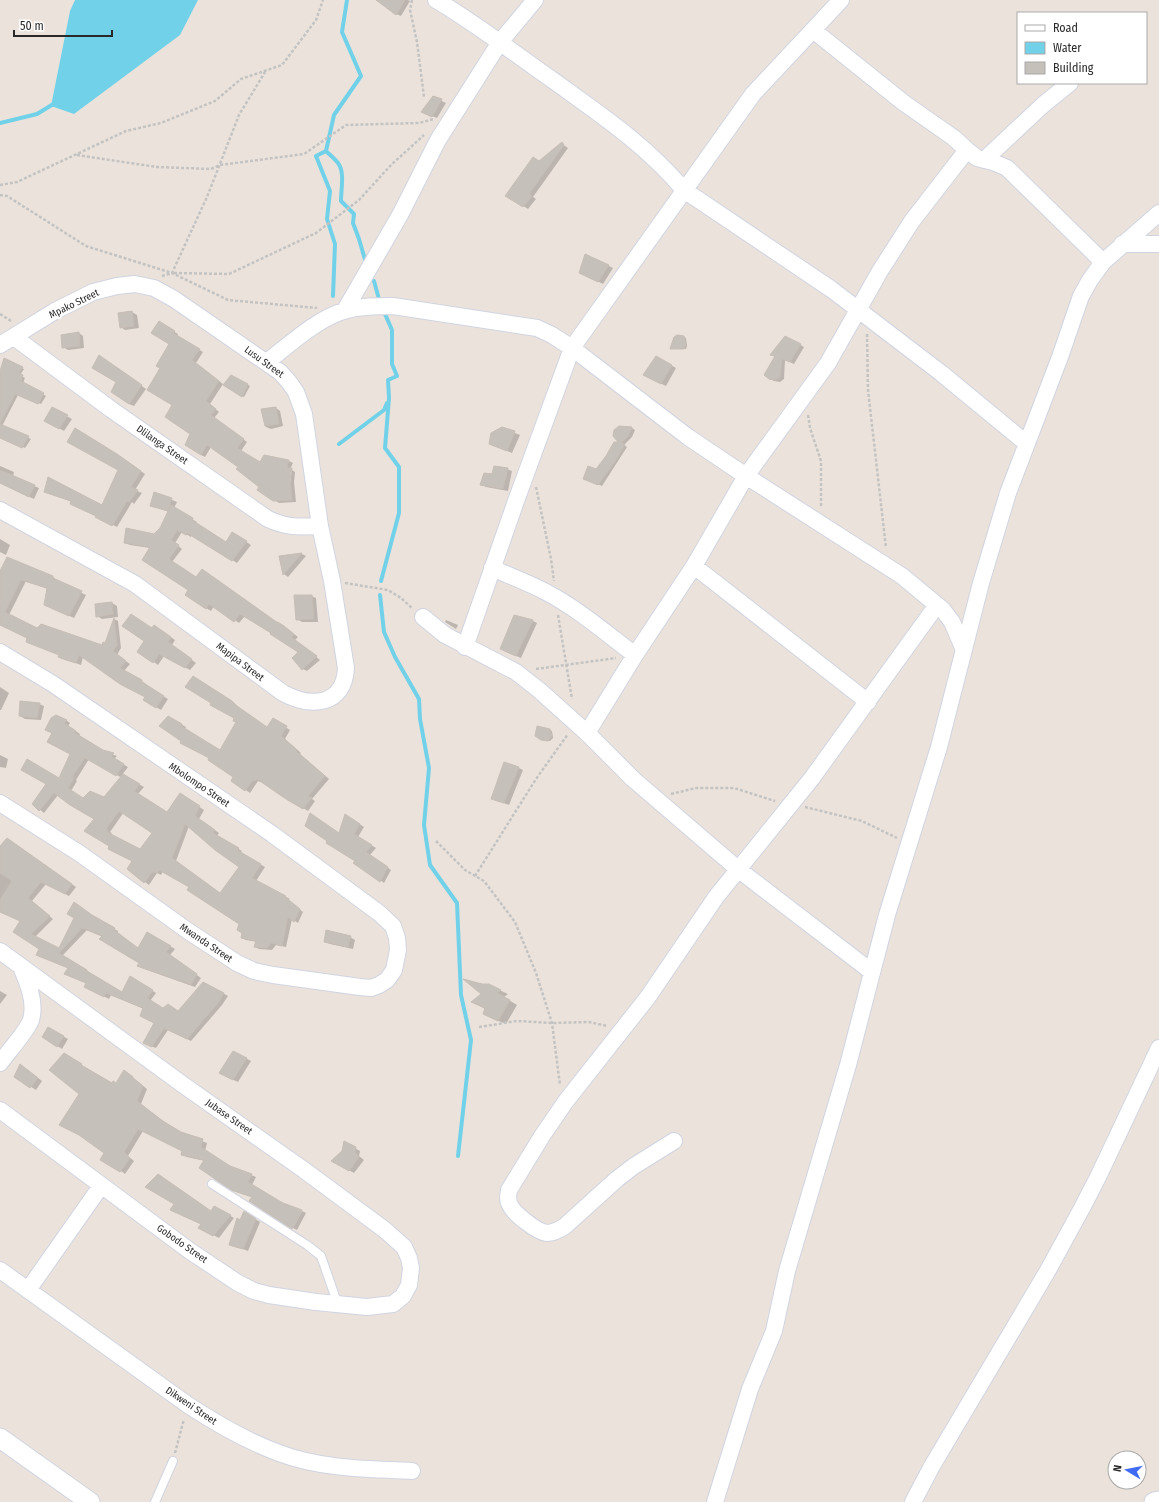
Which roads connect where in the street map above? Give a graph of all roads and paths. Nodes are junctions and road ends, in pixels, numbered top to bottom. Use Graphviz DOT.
graph roads {
  1 [pos="323,0"];
  2 [pos="412,0"];
  3 [pos="436,0"];
  4 [pos="535,0"];
  5 [pos="842,0"];
  6 [pos="813,30"];
  7 [pos="500,42"];
  8 [pos="266,71"];
  9 [pos="1069,84"];
  10 [pos="424,97"];
  11 [pos="454,114"];
  12 [pos="425,133"];
  13 [pos="967,150"];
  14 [pos="77,155"];
  15 [pos="984,160"];
  16 [pos="220,165"];
  17 [pos="0,185"];
  18 [pos="684,190"];
  19 [pos="0,195"];
  20 [pos="1159,213"];
  21 [pos="1122,244"];
  22 [pos="1159,244"];
  23 [pos="1103,262"];
  24 [pos="172,273"];
  25 [pos="135,284"];
  26 [pos="154,288"];
  27 [pos="322,308"];
  28 [pos="345,310"];
  29 [pos="862,313"];
  30 [pos="14,337"];
  31 [pos="0,345"];
  32 [pos="572,348"];
  33 [pos="268,362"];
  34 [pos="806,394"];
  35 [pos="1026,443"];
  36 [pos="746,476"];
  37 [pos="0,510"];
  38 [pos="820,523"];
  39 [pos="320,526"];
  40 [pos="694,566"];
  41 [pos="888,567"];
  42 [pos="492,568"];
  43 [pos="332,581"];
  44 [pos="937,605"];
  45 [pos="423,617"];
  46 [pos="465,646"];
  47 [pos="964,650"];
  48 [pos="0,652"];
  49 [pos="635,655"];
  50 [pos="516,672"];
  51 [pos="868,702"];
  52 [pos="581,728"];
  53 [pos="0,803"];
  54 [pos="436,841"];
  55 [pos="739,870"];
  56 [pos="475,876"];
  57 [pos="392,926"];
  58 [pos="0,951"];
  59 [pos="21,966"];
  60 [pos="872,972"];
  61 [pos="552,1023"];
  62 [pos="479,1027"];
  63 [pos="622,1029"];
  64 [pos="1159,1048"];
  65 [pos="0,1063"];
  66 [pos="563,1106"];
  67 [pos="0,1110"];
  68 [pos="674,1141"];
  69 [pos="212,1184"];
  70 [pos="102,1186"];
  71 [pos="0,1270"];
  72 [pos="28,1290"];
  73 [pos="393,1304"];
  74 [pos="338,1306"];
  75 [pos="188,1405"];
  76 [pos="0,1438"];
  77 [pos="174,1461"];
  78 [pos="412,1471"];
  79 [pos="1159,1501"];
  80 [pos="90,1502"];
  81 [pos="155,1502"];
  82 [pos="715,1502"];
  83 [pos="913,1502"];
  84 [pos="1154,1502"];
  1 -- 8 [label="path"];
  2 -- 10 [label="path"];
  3 -- 7 [label="street"];
  4 -- 7 [label="street"];
  5 -- 6 [label="street"];
  6 -- 13 [label="street"];
  6 -- 18 [label="street"];
  7 -- 11 [label="street"];
  7 -- 18 [label="street"];
  8 -- 14 [label="path"];
  8 -- 16 [label="path"];
  9 -- 15 [label="street"];
  11 -- 16 [label="path"];
  11 -- 28 [label="street"];
  12 -- 24 [label="path"];
  13 -- 15 [label="street"];
  13 -- 29 [label="street"];
  14 -- 16 [label="path"];
  14 -- 17 [label="path"];
  15 -- 23 [label="street"];
  16 -- 24 [label="path"];
  18 -- 29 [label="street"];
  18 -- 32 [label="street"];
  19 -- 24 [label="path"];
  20 -- 21 [label="street"];
  21 -- 22 [label="street"];
  21 -- 23 [label="street"];
  23 -- 35 [label="street"];
  24 -- 25 [label="path"];
  24 -- 27 [label="path"];
  25 -- 26 [label="street, Mpako Street"];
  25 -- 30 [label="street, Mpako Street"];
  26 -- 33 [label="street, Lusu Street"];
  28 -- 32 [label="street"];
  28 -- 33 [label="street"];
  29 -- 34 [label="street"];
  29 -- 35 [label="street"];
  29 -- 41 [label="path"];
  30 -- 31 [label="street, Mpako Street"];
  30 -- 39 [label="street, Dlilanga Street"];
  32 -- 36 [label="street"];
  32 -- 42 [label="street"];
  33 -- 39 [label="street, Lusu Street"];
  34 -- 36 [label="street"];
  34 -- 38 [label="path"];
  35 -- 47 [label="street"];
  36 -- 38 [label="street"];
  36 -- 40 [label="street"];
  37 -- 43 [label="street, Mapipa Street"];
  38 -- 41 [label="street"];
  39 -- 43 [label="street, Mapipa Street"];
  40 -- 49 [label="street"];
  40 -- 51 [label="street"];
  41 -- 44 [label="street"];
  42 -- 46 [label="street"];
  42 -- 49 [label="street"];
  43 -- 45 [label="path"];
  44 -- 47 [label="street"];
  44 -- 51 [label="street"];
  45 -- 46 [label="street"];
  46 -- 50 [label="street"];
  47 -- 60 [label="street"];
  48 -- 57 [label="street, Mbolompo Street"];
  49 -- 50 [label="path"];
  49 -- 52 [label="street"];
  50 -- 52 [label="street"];
  51 -- 55 [label="street"];
  52 -- 55 [label="street"];
  52 -- 56 [label="path"];
  53 -- 57 [label="street, Mwanda Street"];
  54 -- 56 [label="path"];
  55 -- 60 [label="street"];
  55 -- 63 [label="street"];
  56 -- 61 [label="path"];
  58 -- 59 [label="street, Jubase Street"];
  59 -- 65 [label="street"];
  59 -- 73 [label="street, Jubase Street"];
  60 -- 82 [label="street"];
  61 -- 62 [label="path"];
  61 -- 63 [label="path"];
  61 -- 66 [label="path"];
  63 -- 66 [label="street"];
  64 -- 83 [label="street"];
  66 -- 68 [label="street"];
  67 -- 70 [label="street, Gobodo Street"];
  69 -- 74 [label="lane"];
  70 -- 72 [label="street"];
  70 -- 74 [label="street, Gobodo Street"];
  71 -- 72 [label="street, Dikweni Street"];
  72 -- 75 [label="street, Dikweni Street"];
  73 -- 74 [label="street, Gobodo Street"];
  75 -- 77 [label="path"];
  75 -- 78 [label="street, Dikweni Street"];
  76 -- 80 [label="street"];
  77 -- 81 [label="lane"];
  79 -- 84 [label="street"];
}
